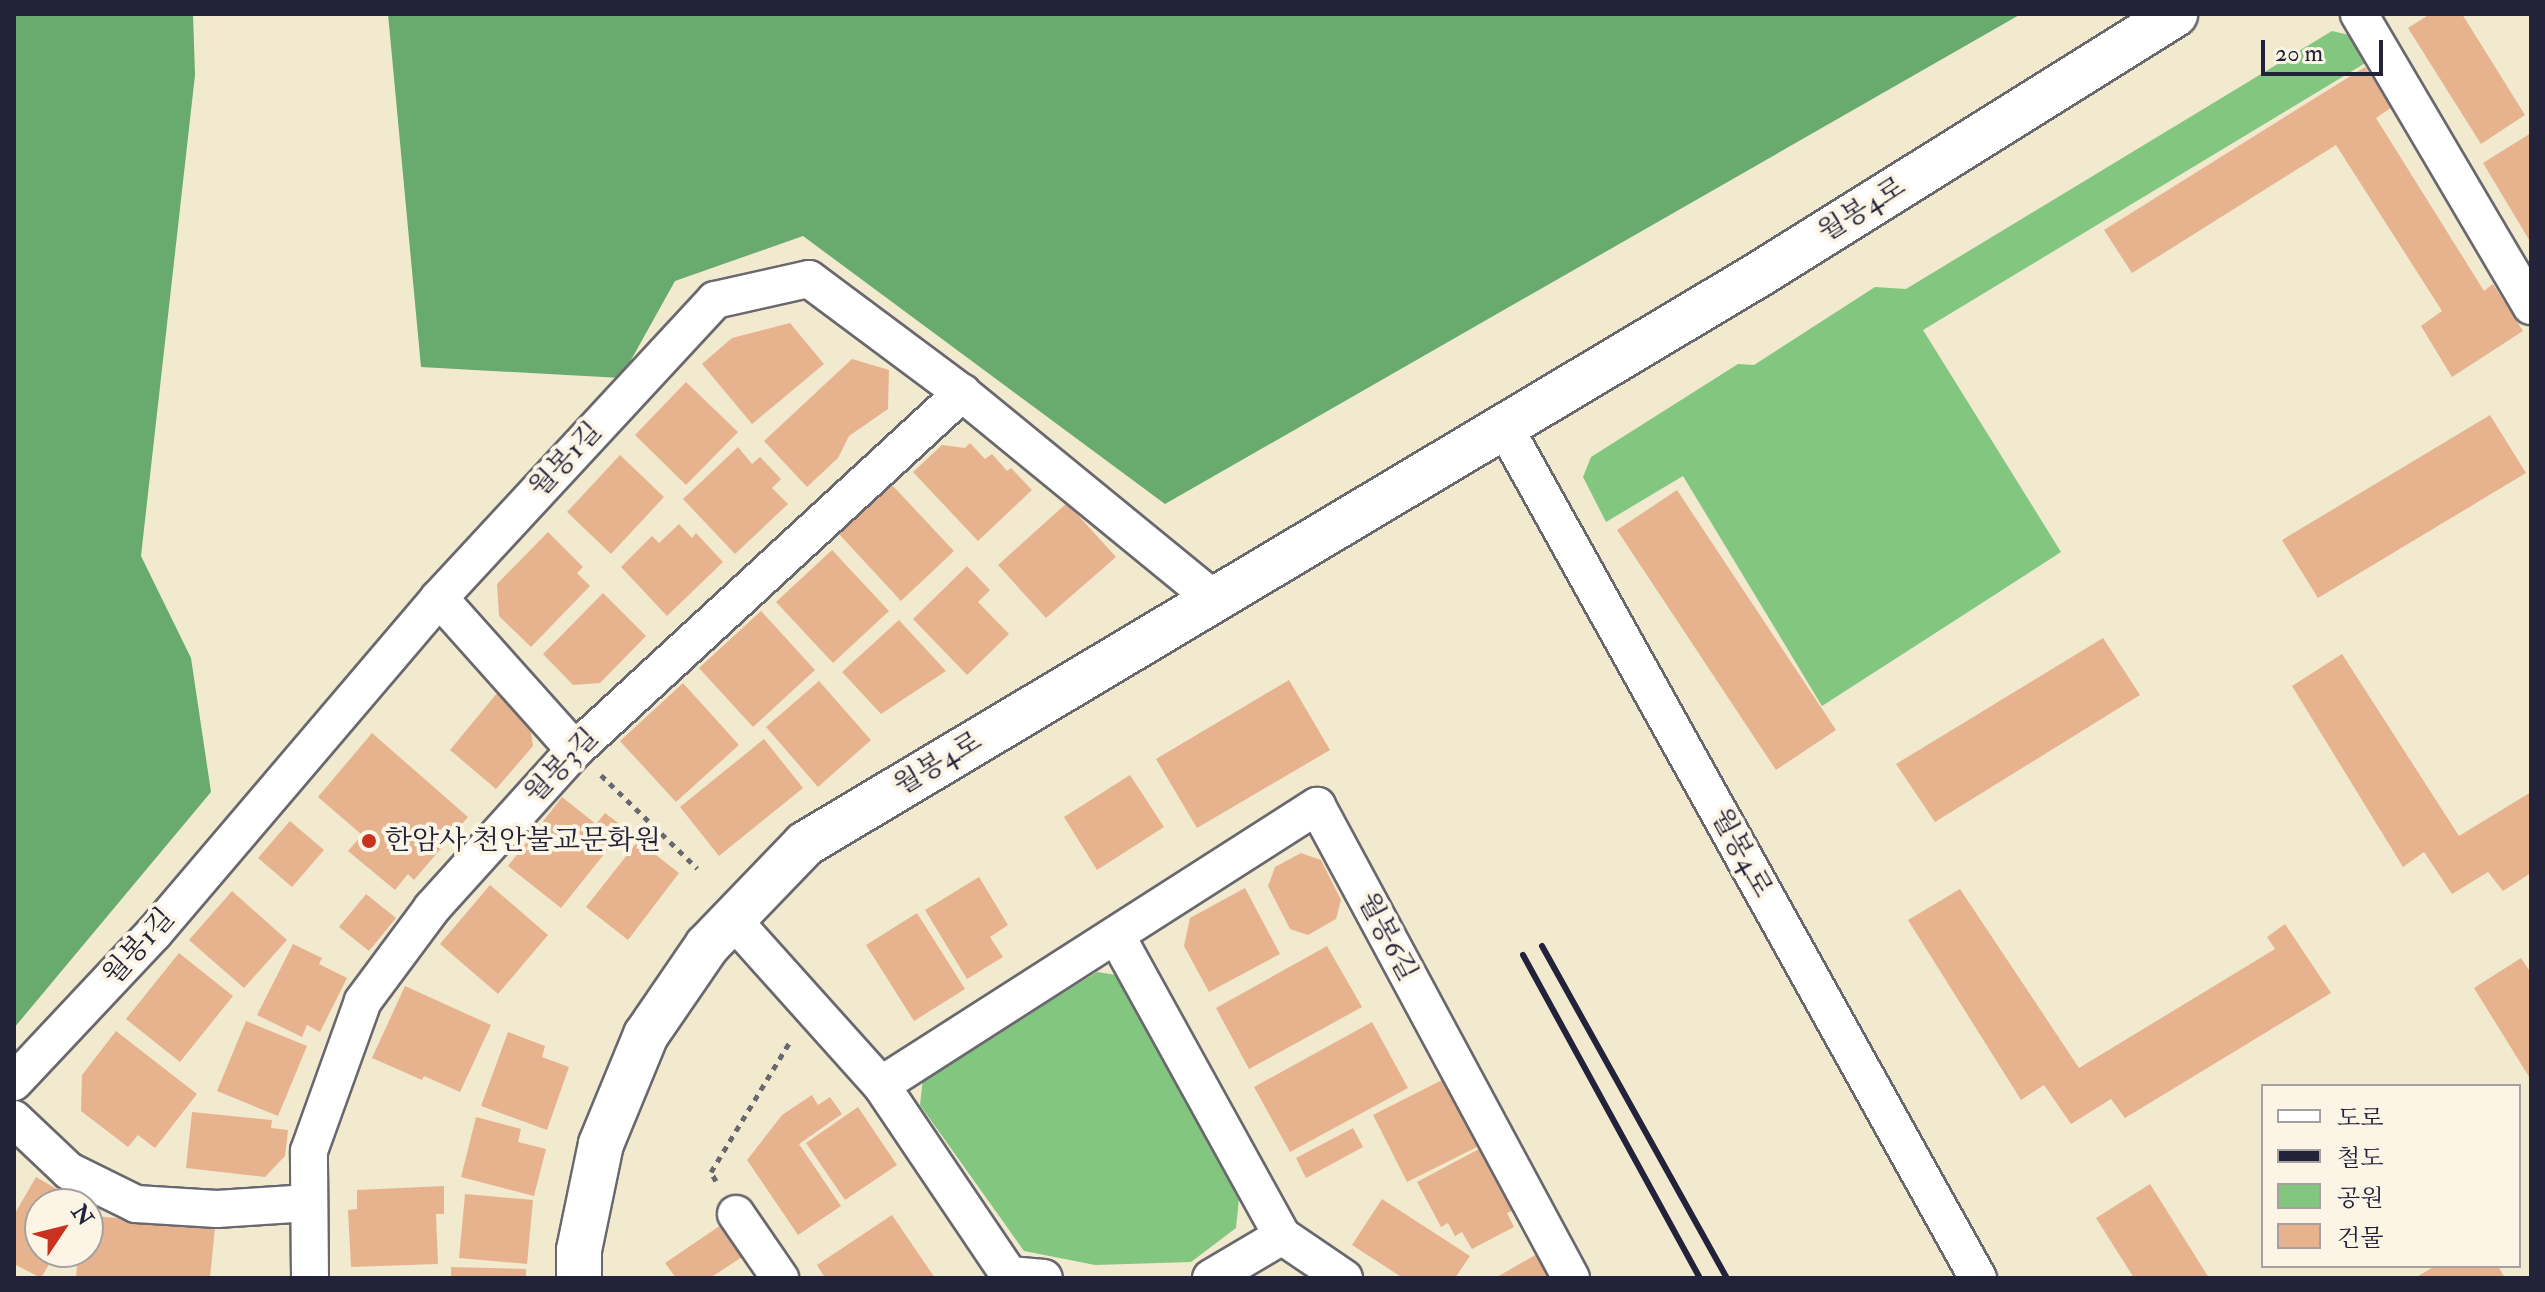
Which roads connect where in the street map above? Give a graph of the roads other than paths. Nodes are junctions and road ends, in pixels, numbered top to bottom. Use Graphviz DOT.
graph roads {
  1 [pos="2175,14"];
  2 [pos="2359,14"];
  3 [pos="2531,306"];
  4 [pos="962,393"];
  5 [pos="1505,428"];
  6 [pos="439,598"];
  7 [pos="1214,599"];
  8 [pos="575,750"];
  9 [pos="732,919"];
  10 [pos="1116,935"];
  11 [pos="14,1082"];
  12 [pos="881,1085"];
  13 [pos="14,1119"];
  14 [pos="309,1203"];
  15 [pos="736,1214"];
  16 [pos="1282,1236"];
  17 [pos="310,1278"];
  18 [pos="579,1278"];
  19 [pos="780,1278"];
  20 [pos="1044,1278"];
  21 [pos="1212,1278"];
  22 [pos="1344,1278"];
  23 [pos="1571,1278"];
  24 [pos="1978,1278"];
  1 -- 5 [label="street, 월봉4로"];
  2 -- 3 [label="street"];
  4 -- 6 [label="street, 월봉1길"];
  4 -- 7 [label="street, 월봉1길"];
  4 -- 8 [label="street, 월봉3길"];
  5 -- 7 [label="street, 월봉4로"];
  5 -- 24 [label="street, 월봉4로"];
  6 -- 8 [label="street"];
  6 -- 11 [label="street, 월봉1길"];
  7 -- 9 [label="street, 월봉4로"];
  8 -- 14 [label="street, 월봉3길"];
  9 -- 12 [label="street"];
  9 -- 18 [label="street, 월봉4로"];
  10 -- 12 [label="street, 월봉6길"];
  10 -- 16 [label="street"];
  10 -- 23 [label="street, 월봉6길"];
  12 -- 20 [label="street"];
  13 -- 14 [label="street"];
  14 -- 17 [label="street, 월봉3길"];
  15 -- 19 [label="street"];
  16 -- 21 [label="street"];
  16 -- 22 [label="street"];
}
